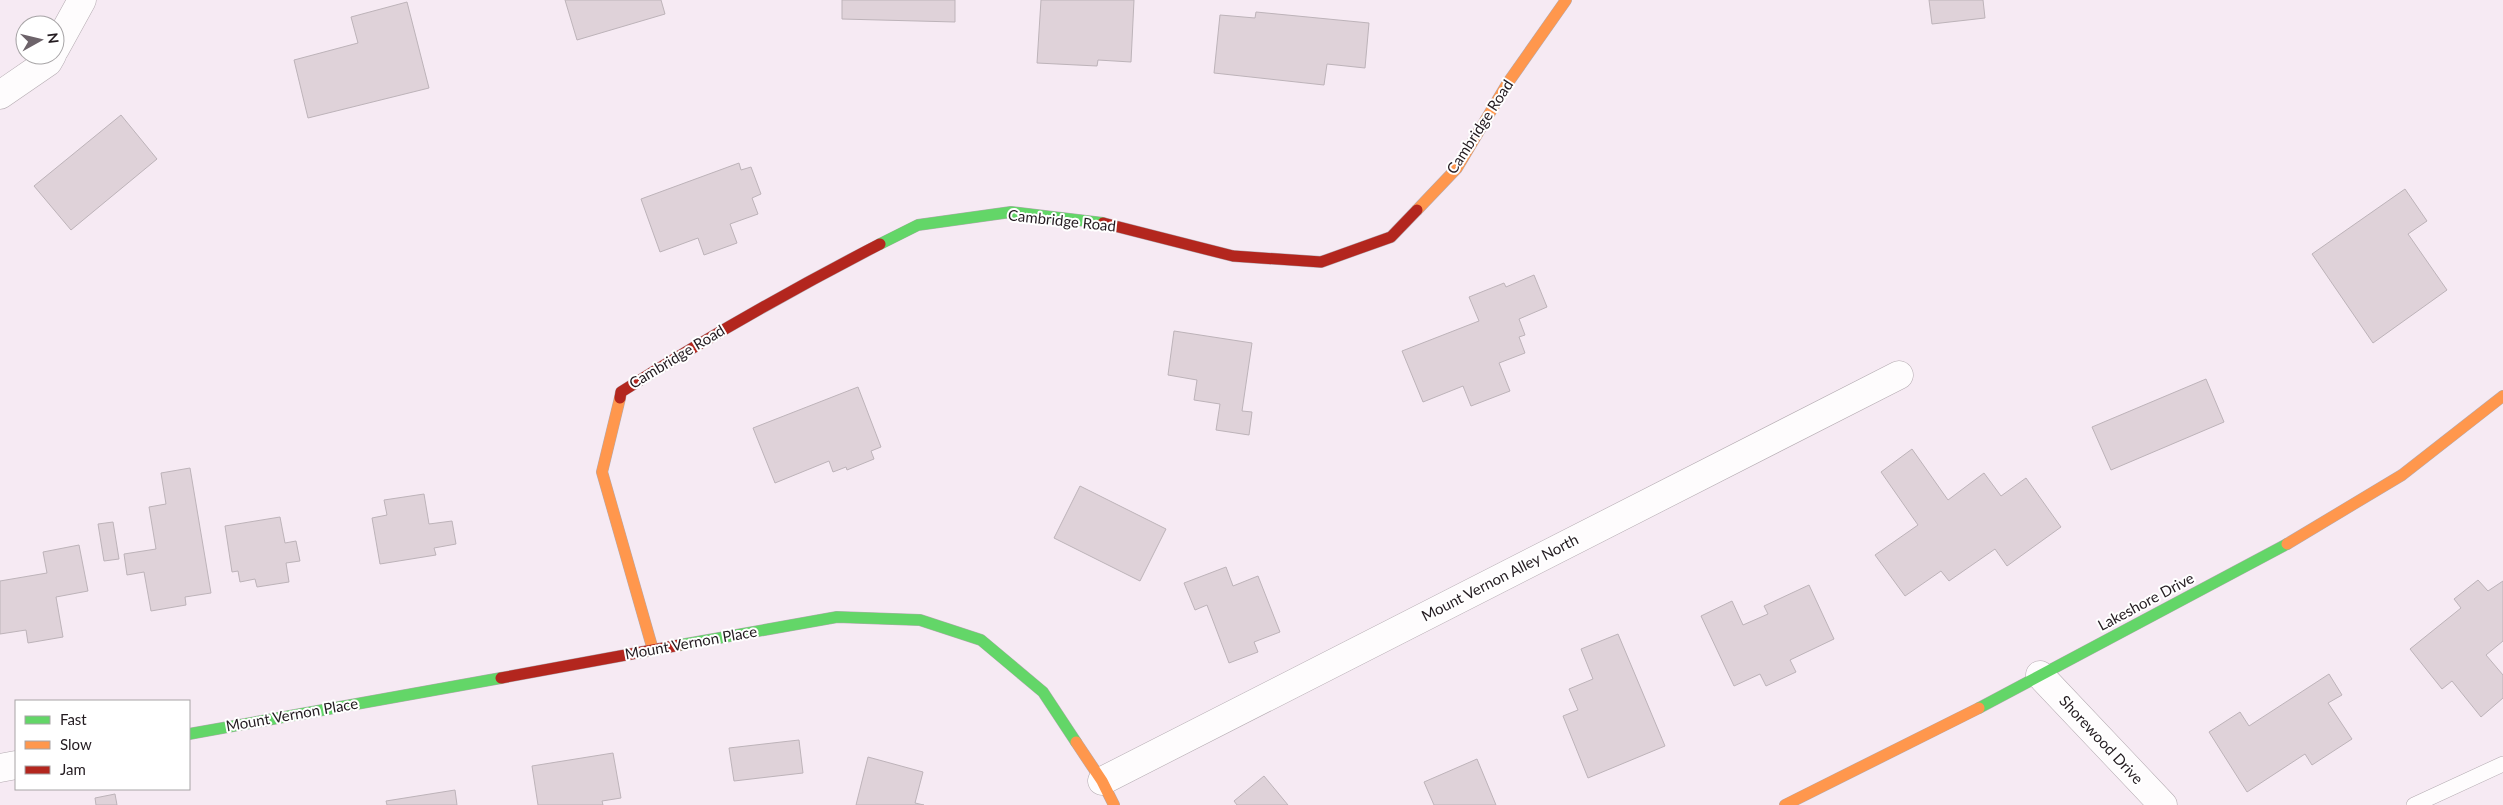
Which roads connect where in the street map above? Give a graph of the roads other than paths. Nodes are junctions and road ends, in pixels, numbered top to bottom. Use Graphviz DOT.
graph roads {
  1 [pos="82,0"];
  2 [pos="1566,0"];
  3 [pos="65,31"];
  4 [pos="44,65"];
  5 [pos="0,96"];
  6 [pos="1899,375"];
  7 [pos="2503,396"];
  8 [pos="653,650"];
  9 [pos="2040,676"];
  10 [pos="190,734"];
  11 [pos="2503,764"];
  12 [pos="15,765"];
  13 [pos="0,768"];
  14 [pos="1105,797"];
  15 [pos="1785,805"];
  16 [pos="2163,805"];
  17 [pos="2414,805"];
  1 -- 3 [label="street"];
  2 -- 8 [label="street, Cambridge Road"];
  4 -- 5 [label="street"];
  6 -- 14 [label="street, Mount Vernon Alley North"];
  7 -- 9 [label="street, Lakeshore Drive"];
  8 -- 10 [label="street, Mount Vernon Place"];
  8 -- 14 [label="street, Mount Vernon Place"];
  9 -- 15 [label="street, Lakeshore Drive"];
  9 -- 16 [label="street, Shorewood Drive"];
  11 -- 17 [label="lane"];
  12 -- 13 [label="street"];
}
